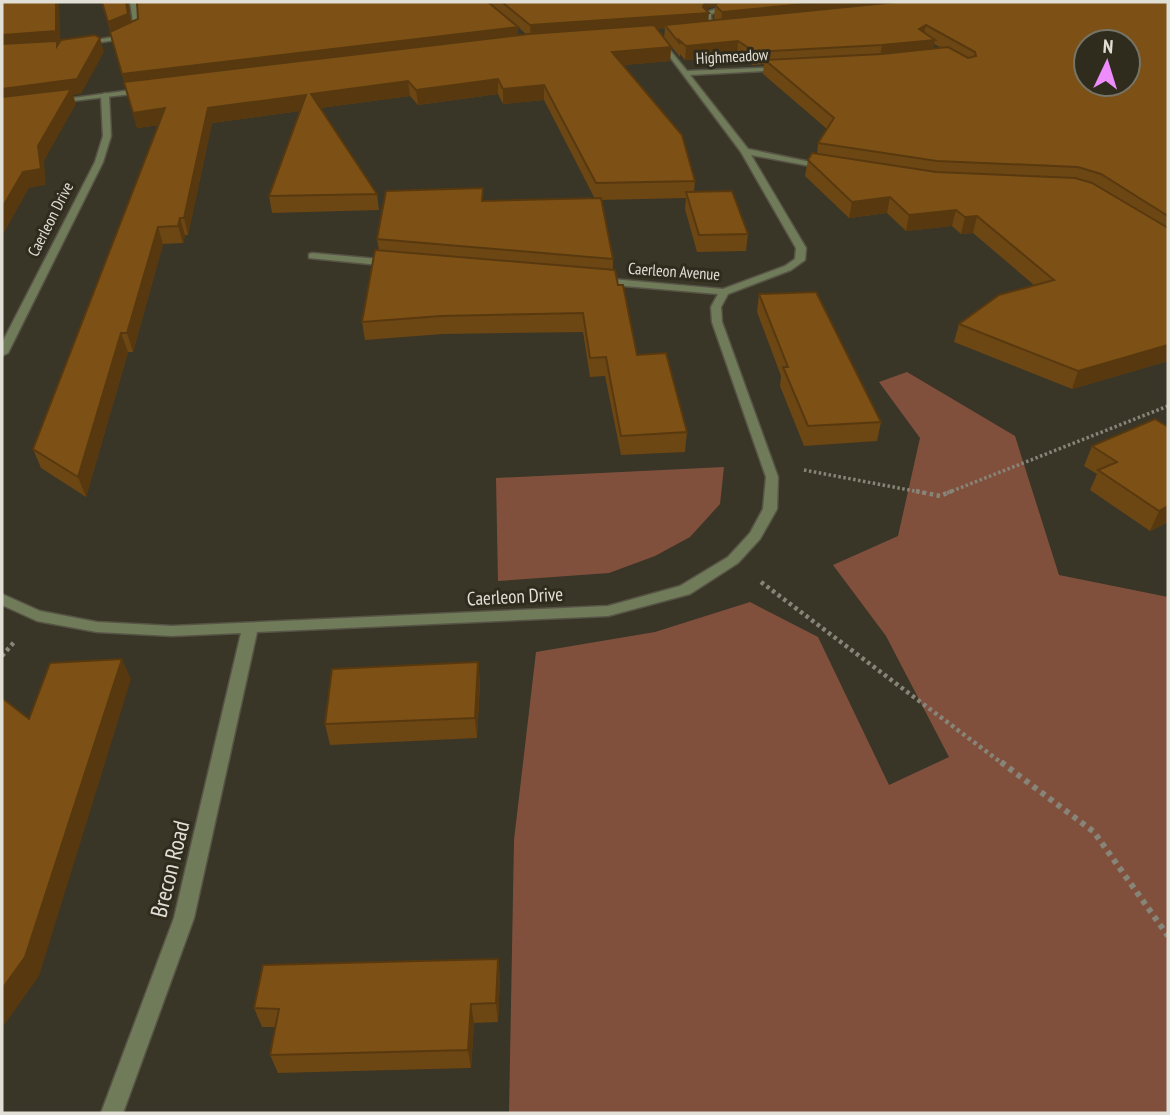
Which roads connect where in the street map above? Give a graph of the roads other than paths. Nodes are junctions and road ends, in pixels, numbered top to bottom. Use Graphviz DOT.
graph roads {
  1 [pos="133,2"];
  2 [pos="739,5"];
  3 [pos="733,27"];
  4 [pos="720,29"];
  5 [pos="707,30"];
  6 [pos="668,33"];
  7 [pos="80,45"];
  8 [pos="797,67"];
  9 [pos="687,73"];
  10 [pos="152,89"];
  11 [pos="105,95"];
  12 [pos="40,103"];
  13 [pos="744,151"];
  14 [pos="838,168"];
  15 [pos="312,257"];
  16 [pos="394,264"];
  17 [pos="586,280"];
  18 [pos="724,292"];
  19 [pos="2,353"];
  20 [pos="2,598"];
  21 [pos="250,629"];
  22 [pos="112,1113"];
  1 -- 7 [label="street"];
  2 -- 4 [label="street"];
  3 -- 4 [label="street"];
  4 -- 5 [label="street"];
  6 -- 9 [label="street, Caerleon Avenue"];
  8 -- 9 [label="street, Highmeadow"];
  9 -- 13 [label="street, Caerleon Avenue"];
  10 -- 11 [label="street"];
  11 -- 12 [label="street"];
  11 -- 19 [label="street, Caerleon Drive"];
  13 -- 14 [label="street"];
  13 -- 18 [label="street, Caerleon Avenue"];
  15 -- 16 [label="street"];
  17 -- 18 [label="street, Caerleon Avenue"];
  18 -- 21 [label="street, Caerleon Drive"];
  20 -- 21 [label="street, Caerleon Drive"];
  21 -- 22 [label="street, Brecon Road"];
}
